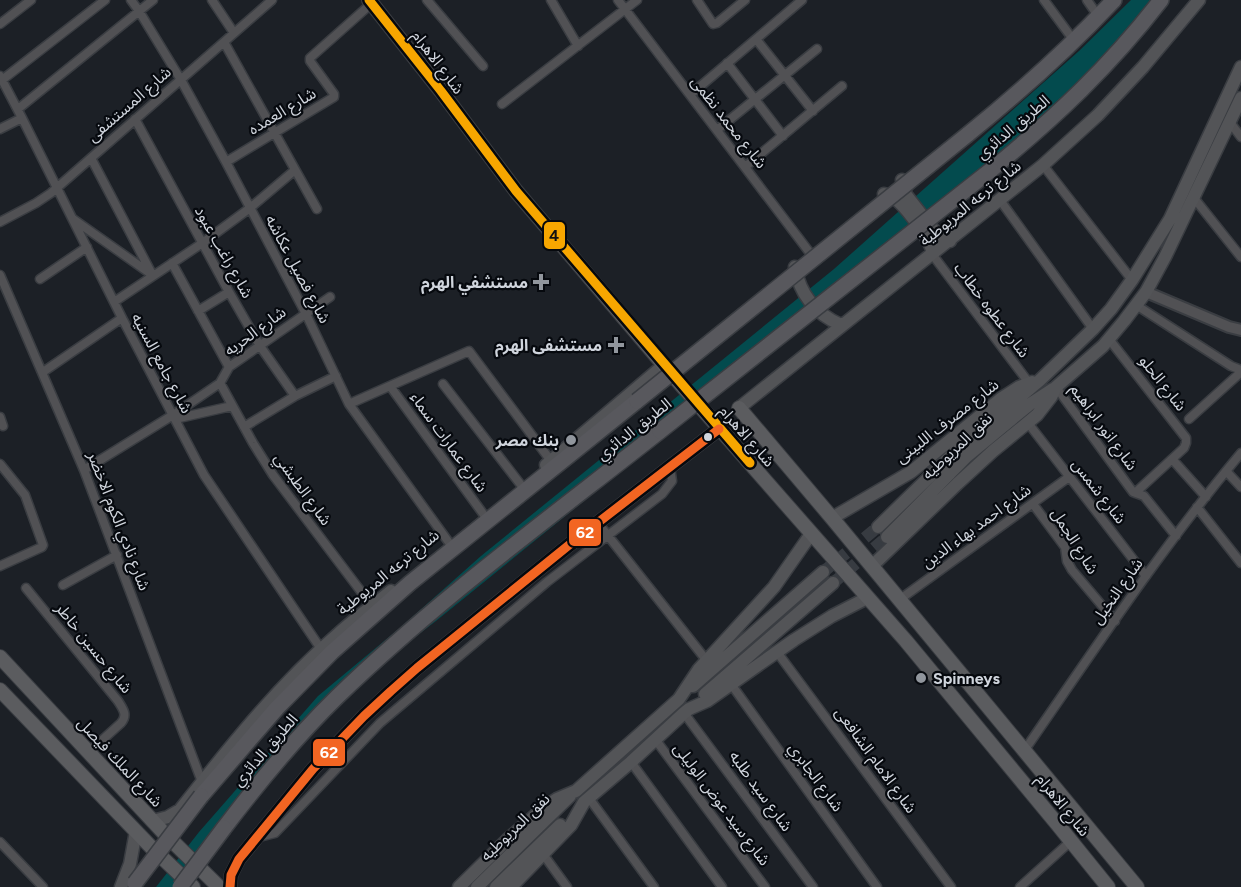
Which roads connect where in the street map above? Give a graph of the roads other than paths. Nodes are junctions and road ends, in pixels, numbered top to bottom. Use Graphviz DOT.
graph roads {
  1 [pos="30,0"];
  2 [pos="105,0"];
  3 [pos="131,0"];
  4 [pos="153,0"];
  5 [pos="212,0"];
  6 [pos="272,0"];
  7 [pos="427,0"];
  8 [pos="551,0"];
  9 [pos="618,0"];
  10 [pos="637,0"];
  11 [pos="696,0"];
  12 [pos="745,0"];
  13 [pos="802,0"];
  14 [pos="1044,0"];
  15 [pos="1087,0"];
  16 [pos="1108,0"];
  17 [pos="1114,0"];
  18 [pos="1161,0"];
  19 [pos="1199,0"];
  20 [pos="370,2"];
  21 [pos="624,10"];
  22 [pos="139,11"];
  23 [pos="1096,13"];
  24 [pos="0,24"];
  25 [pos="234,33"];
  26 [pos="1072,38"];
  27 [pos="756,39"];
  28 [pos="224,42"];
  29 [pos="578,46"];
  30 [pos="817,49"];
  31 [pos="727,63"];
  32 [pos="483,66"];
  33 [pos="1241,67"];
  34 [pos="785,75"];
  35 [pos="1,78"];
  36 [pos="181,80"];
  37 [pos="842,86"];
  38 [pos="690,95"];
  39 [pos="1241,98"];
  40 [pos="755,100"];
  41 [pos="502,104"];
  42 [pos="813,111"];
  43 [pos="20,114"];
  44 [pos="135,119"];
  45 [pos="1229,121"];
  46 [pos="0,129"];
  47 [pos="717,130"];
  48 [pos="275,133"];
  49 [pos="783,136"];
  50 [pos="1241,137"];
  51 [pos="91,158"];
  52 [pos="226,162"];
  53 [pos="1043,165"];
  54 [pos="745,167"];
  55 [pos="295,170"];
  56 [pos="901,178"];
  57 [pos="57,188"];
  58 [pos="883,194"];
  59 [pos="1194,198"];
  60 [pos="1000,200"];
  61 [pos="249,208"];
  62 [pos="317,208"];
  63 [pos="72,218"];
  64 [pos="0,222"];
  65 [pos="950,241"];
  66 [pos="201,244"];
  67 [pos="87,247"];
  68 [pos="810,253"];
  69 [pos="933,254"];
  70 [pos="1241,257"];
  71 [pos="172,263"];
  72 [pos="0,275"];
  73 [pos="153,276"];
  74 [pos="40,279"];
  75 [pos="1132,280"];
  76 [pos="229,292"];
  77 [pos="1146,292"];
  78 [pos="330,297"];
  79 [pos="114,302"];
  80 [pos="1136,305"];
  81 [pos="198,311"];
  82 [pos="306,314"];
  83 [pos="122,318"];
  84 [pos="841,325"];
  85 [pos="1093,329"];
  86 [pos="1241,330"];
  87 [pos="1109,339"];
  88 [pos="260,346"];
  89 [pos="229,367"];
  90 [pos="667,368"];
  91 [pos="1241,371"];
  92 [pos="43,372"];
  93 [pos="336,376"];
  94 [pos="1034,382"];
  95 [pos="220,383"];
  96 [pos="443,384"];
  97 [pos="390,386"];
  98 [pos="1056,387"];
  99 [pos="294,396"];
  100 [pos="349,404"];
  101 [pos="232,406"];
  102 [pos="739,408"];
  103 [pos="174,417"];
  104 [pos="1189,419"];
  105 [pos="1028,423"];
  106 [pos="244,427"];
  107 [pos="719,429"];
  108 [pos="1241,453"];
  109 [pos="1172,459"];
  110 [pos="551,461"];
  111 [pos="0,464"];
  112 [pos="670,466"];
  113 [pos="84,470"];
  114 [pos="1226,471"];
  115 [pos="1070,477"];
  116 [pos="521,485"];
  117 [pos="1241,487"];
  118 [pos="1135,493"];
  119 [pos="1206,497"];
  120 [pos="1033,504"];
  121 [pos="1197,507"];
  122 [pos="484,515"];
  123 [pos="832,518"];
  124 [pos="598,523"];
  125 [pos="878,527"];
  126 [pos="811,534"];
  127 [pos="608,536"];
  128 [pos="1176,536"];
  129 [pos="887,537"];
  130 [pos="450,544"];
  131 [pos="117,555"];
  132 [pos="1241,562"];
  133 [pos="0,566"];
  134 [pos="872,566"];
  135 [pos="823,572"];
  136 [pos="1146,576"];
  137 [pos="833,583"];
  138 [pos="63,585"];
  139 [pos="26,588"];
  140 [pos="867,598"];
  141 [pos="899,600"];
  142 [pos="372,606"];
  143 [pos="1115,621"];
  144 [pos="321,649"];
  145 [pos="777,652"];
  146 [pos="0,657"];
  147 [pos="707,661"];
  148 [pos="731,684"];
  149 [pos="0,690"];
  150 [pos="679,699"];
  151 [pos="686,711"];
  152 [pos="655,739"];
  153 [pos="1024,751"];
  154 [pos="89,752"];
  155 [pos="631,762"];
  156 [pos="202,782"];
  157 [pos="576,791"];
  158 [pos="586,800"];
  159 [pos="153,821"];
  160 [pos="136,831"];
  161 [pos="255,838"];
  162 [pos="1071,841"];
  163 [pos="0,843"];
  164 [pos="543,854"];
  165 [pos="516,885"];
  166 [pos="187,886"];
  167 [pos="42,887"];
  168 [pos="121,887"];
  169 [pos="132,887"];
  170 [pos="219,887"];
  171 [pos="230,887"];
  172 [pos="459,887"];
  173 [pos="477,887"];
  174 [pos="496,887"];
  175 [pos="567,887"];
  176 [pos="654,887"];
  177 [pos="722,887"];
  178 [pos="765,887"];
  179 [pos="813,887"];
  180 [pos="877,887"];
  181 [pos="951,887"];
  182 [pos="1020,887"];
  183 [pos="1108,887"];
  184 [pos="1137,887"];
  1 -- 24 [label="street"];
  2 -- 35 [label="street"];
  3 -- 22 [label="street, شارع فصيل عكاشه"];
  4 -- 22 [label="street"];
  5 -- 25 [label="street"];
  6 -- 25 [label="street, شارع المستشفى"];
  7 -- 32 [label="street"];
  8 -- 29 [label="street"];
  9 -- 21 [label="street, شارع محمد نظمى"];
  10 -- 21 [label="street"];
  11 -- 12 [label="street"];
  13 -- 27 [label="street"];
  14 -- 26 [label="street"];
  15 -- 23 [label="street"];
  16 -- 23 [label="main road"];
  17 -- 169 [label="highway, الطريق الدائري, bridge"];
  18 -- 166 [label="highway, الطريق الدائري, bridge"];
  19 -- 53 [label="main road, شارع ترعه المريوطية"];
  20 -- 48 [label="street, شارع العمده"];
  20 -- 90 [label="main road, شارع الاهرام"];
  21 -- 29 [label="street"];
  21 -- 38 [label="street, شارع محمد نظمى"];
  22 -- 36 [label="street, شارع فصيل عكاشه"];
  22 -- 43 [label="street"];
  23 -- 26 [label="main road"];
  25 -- 28 [label="street, شارع المستشفى"];
  26 -- 56 [label="main road"];
  27 -- 31 [label="street"];
  27 -- 34 [label="street"];
  28 -- 36 [label="street, شارع المستشفى"];
  28 -- 48 [label="street"];
  29 -- 41 [label="street"];
  30 -- 34 [label="street"];
  31 -- 38 [label="street"];
  31 -- 40 [label="street"];
  33 -- 75 [label="main road, شارع مصرف اللبينى"];
  34 -- 40 [label="street"];
  34 -- 42 [label="street"];
  35 -- 43 [label="street, شارع جامع السنيه"];
  36 -- 44 [label="street, شارع المستشفى"];
  36 -- 52 [label="street, شارع فصيل عكاشه"];
  37 -- 42 [label="street"];
  38 -- 47 [label="street, شارع محمد نظمى"];
  39 -- 45 [label="main road"];
  40 -- 47 [label="street"];
  40 -- 49 [label="street"];
  42 -- 49 [label="street"];
  43 -- 46 [label="street"];
  43 -- 57 [label="street, شارع جامع السنيه"];
  44 -- 51 [label="street, شارع المستشفى"];
  44 -- 66 [label="street, شارع راغب عبود"];
  45 -- 50 [label="street"];
  45 -- 59 [label="main road"];
  47 -- 54 [label="street, شارع محمد نظمى"];
  48 -- 52 [label="street, شارع العمده"];
  48 -- 55 [label="street"];
  49 -- 54 [label="street"];
  51 -- 57 [label="street, شارع المستشفى"];
  51 -- 73 [label="street"];
  52 -- 61 [label="street, شارع فصيل عكاشه"];
  53 -- 60 [label="main road, شارع ترعه المريوطية"];
  53 -- 75 [label="street"];
  54 -- 68 [label="street, شارع محمد نظمى"];
  55 -- 61 [label="street"];
  55 -- 62 [label="street"];
  56 -- 58 [label="main road"];
  56 -- 65 [label="main road, bridge"];
  57 -- 63 [label="street, شارع جامع السنيه"];
  57 -- 64 [label="street, شارع المستشفى"];
  58 -- 68 [label="main road"];
  58 -- 69 [label="main road, bridge"];
  59 -- 70 [label="street"];
  59 -- 77 [label="main road"];
  60 -- 65 [label="main road, شارع ترعه المريوطية"];
  60 -- 85 [label="street"];
  61 -- 66 [label="street"];
  61 -- 82 [label="street, شارع فصيل عكاشه"];
  63 -- 67 [label="street, شارع جامع السنيه"];
  63 -- 73 [label="street"];
  65 -- 69 [label="main road, شارع ترعه المريوطية"];
  66 -- 71 [label="street"];
  66 -- 76 [label="street, شارع راغب عبود"];
  67 -- 74 [label="street"];
  67 -- 79 [label="street, شارع جامع السنيه"];
  68 -- 84 [label="main road, bridge"];
  69 -- 84 [label="main road, شارع ترعه المريوطية"];
  69 -- 94 [label="street, شارع عطوه خطاب"];
  71 -- 73 [label="street"];
  71 -- 81 [label="street"];
  72 -- 92 [label="street, شارع نادي الكوم الاخضر"];
  73 -- 79 [label="street"];
  75 -- 85 [label="main road, شارع مصرف اللبينى"];
  76 -- 81 [label="street"];
  76 -- 88 [label="street, شارع راغب عبود"];
  77 -- 80 [label="main road"];
  77 -- 86 [label="street"];
  78 -- 82 [label="street, شارع الحريه"];
  79 -- 83 [label="street, شارع جامع السنيه"];
  80 -- 87 [label="main road"];
  80 -- 91 [label="street"];
  81 -- 89 [label="street"];
  82 -- 88 [label="street, شارع الحريه"];
  82 -- 93 [label="street, شارع فصيل عكاشه"];
  83 -- 92 [label="street"];
  83 -- 103 [label="street, شارع جامع السنيه"];
  84 -- 102 [label="main road, شارع ترعه المريوطية"];
  85 -- 94 [label="main road, شارع مصرف اللبينى"];
  87 -- 98 [label="main road"];
  87 -- 109 [label="street, شارع الحلو"];
  88 -- 89 [label="street, شارع الحريه"];
  88 -- 99 [label="street, شارع راغب عبود"];
  89 -- 95 [label="street, شارع الحريه"];
  90 -- 107 [label="main road, شارع الاهرام, bridge"];
  90 -- 110 [label="main road, شارع ترعه المريوطية"];
  91 -- 104 [label="street"];
  92 -- 113 [label="street, شارع نادي الكوم الاخضر"];
  93 -- 99 [label="street"];
  93 -- 100 [label="street, شارع فصيل عكاشه"];
  94 -- 123 [label="main road, شارع مصرف اللبينى"];
  94 -- 125 [label="main road, نفق المريوطيه"];
  95 -- 101 [label="street, شارع الطبشي"];
  95 -- 103 [label="street, شارع الحريه"];
  96 -- 116 [label="street"];
  97 -- 100 [label="street"];
  97 -- 110 [label="street"];
  97 -- 122 [label="street, شارع عمارات سماء"];
  98 -- 105 [label="main road"];
  98 -- 118 [label="street, شارع انور ابراهيم"];
  98 -- 129 [label="main road, نفق المريوطيه"];
  99 -- 106 [label="street"];
  100 -- 130 [label="street, شارع فصيل عكاشه"];
  101 -- 103 [label="street"];
  101 -- 106 [label="street, شارع الطبشي"];
  102 -- 123 [label="main road, شارع الاهرام"];
  103 -- 113 [label="street, شارع الحريه"];
  103 -- 144 [label="street, شارع جامع السنيه"];
  105 -- 115 [label="street, شارع شمس"];
  105 -- 134 [label="main road"];
  106 -- 142 [label="street, شارع الطبشي"];
  107 -- 112 [label="main road"];
  107 -- 126 [label="main road, شارع الاهرام"];
  108 -- 114 [label="street, شارع النخيل"];
  109 -- 118 [label="street"];
  109 -- 119 [label="street"];
  110 -- 116 [label="main road, شارع ترعه المريوطية"];
  111 -- 133 [label="street"];
  112 -- 124 [label="main road"];
  112 -- 127 [label="street"];
  113 -- 131 [label="street, شارع نادي الكوم الاخضر"];
  114 -- 117 [label="street"];
  114 -- 119 [label="street, شارع النخيل"];
  115 -- 120 [label="street, شارع احمد بهاء الدين"];
  115 -- 136 [label="street, شارع شمس"];
  116 -- 122 [label="main road, شارع ترعه المريوطية"];
  118 -- 128 [label="street, شارع انور ابراهيم"];
  119 -- 121 [label="street, شارع النخيل"];
  120 -- 141 [label="street, شارع احمد بهاء الدين"];
  120 -- 143 [label="street, شارع الجمل"];
  121 -- 128 [label="street, شارع النخيل"];
  121 -- 132 [label="street"];
  122 -- 130 [label="main road, شارع ترعه المريوطية"];
  123 -- 134 [label="main road, شارع الاهرام"];
  124 -- 127 [label="street"];
  124 -- 161 [label="main road"];
  126 -- 140 [label="main road, شارع الاهرام"];
  126 -- 147 [label="main road"];
  127 -- 147 [label="street"];
  127 -- 161 [label="street"];
  128 -- 136 [label="street, شارع النخيل"];
  130 -- 142 [label="main road, شارع ترعه المريوطية"];
  131 -- 138 [label="street"];
  131 -- 156 [label="street, شارع نادي الكوم الاخضر"];
  134 -- 141 [label="main road, شارع الاهرام"];
  135 -- 150 [label="main road"];
  136 -- 143 [label="street, شارع النخيل"];
  137 -- 151 [label="main road"];
  139 -- 154 [label="street, شارع حسين خاطر"];
  140 -- 145 [label="main road"];
  140 -- 162 [label="main road, شارع الاهرام"];
  141 -- 153 [label="main road, شارع الاهرام"];
  142 -- 144 [label="main road, شارع ترعه المريوطية"];
  143 -- 153 [label="street, شارع النخيل"];
  144 -- 156 [label="main road, شارع ترعه المريوطية"];
  145 -- 148 [label="main road"];
  145 -- 181 [label="street, شارع الامام الشافعى"];
  146 -- 154 [label="main road, شارع الملك فيصل"];
  147 -- 150 [label="main road"];
  148 -- 151 [label="main road"];
  148 -- 180 [label="street, شارع الجابري"];
  149 -- 160 [label="main road"];
  150 -- 157 [label="main road"];
  151 -- 152 [label="main road"];
  151 -- 179 [label="street, شارع سيد طلبه"];
  152 -- 155 [label="main road"];
  152 -- 178 [label="street, شارع سيد عوض الوليلى"];
  153 -- 184 [label="main road, شارع الاهرام"];
  154 -- 159 [label="main road, شارع الملك فيصل"];
  155 -- 158 [label="main road"];
  155 -- 177 [label="street"];
  156 -- 159 [label="main road, شارع ترعه المريوطية"];
  157 -- 172 [label="main road"];
  157 -- 173 [label="main road, نفق المريوطيه"];
  158 -- 164 [label="main road"];
  158 -- 174 [label="main road, نفق المريوطيه"];
  158 -- 176 [label="street"];
  159 -- 170 [label="main road, شارع الملك فيصل, bridge"];
  160 -- 166 [label="main road, bridge"];
  160 -- 168 [label="main road"];
  161 -- 171 [label="main road"];
  162 -- 182 [label="street"];
  162 -- 183 [label="main road, شارع الاهرام"];
  163 -- 167 [label="street"];
  164 -- 165 [label="main road"];
  164 -- 175 [label="street"];
}
